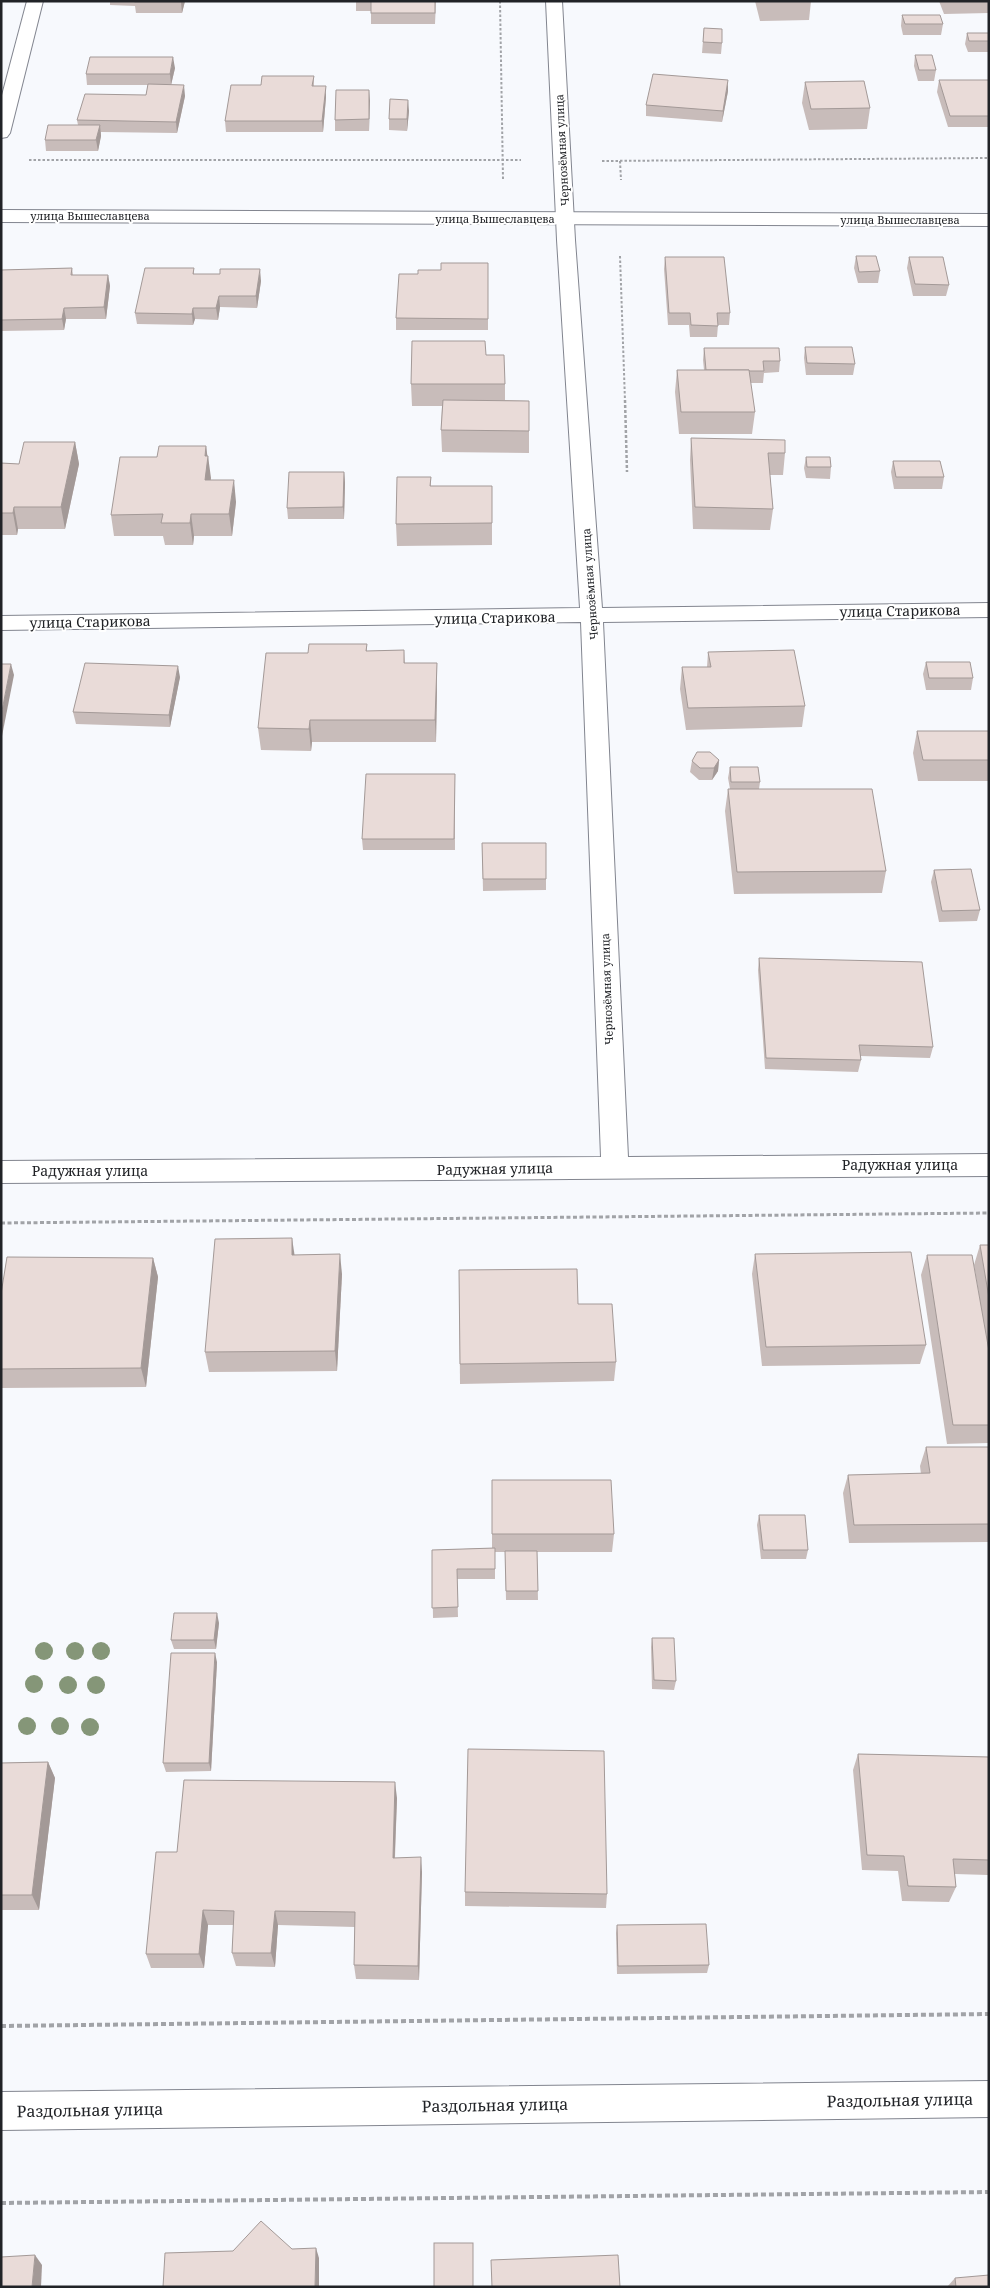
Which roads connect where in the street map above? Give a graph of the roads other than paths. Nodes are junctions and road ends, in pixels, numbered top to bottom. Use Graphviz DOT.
graph roads {
  1 [pos="35,1"];
  2 [pos="554,1"];
  3 [pos="1,133"];
  4 [pos="1,216"];
  5 [pos="565,219"];
  6 [pos="989,220"];
  7 [pos="989,610"];
  8 [pos="591,616"];
  9 [pos="1,623"];
  10 [pos="989,1165"];
  11 [pos="615,1167"];
  12 [pos="1,1172"];
  13 [pos="989,2099"];
  14 [pos="1,2111"];
  1 -- 3 [label="street"];
  2 -- 5 [label="street, Чернозёмная улица"];
  4 -- 5 [label="street, улица Вышеславцева"];
  5 -- 6 [label="street, улица Вышеславцева"];
  5 -- 8 [label="street, Чернозёмная улица"];
  7 -- 8 [label="street, улица Старикова"];
  8 -- 9 [label="street, улица Старикова"];
  8 -- 11 [label="street, Чернозёмная улица"];
  10 -- 11 [label="street, Радужная улица"];
  11 -- 12 [label="street, Радужная улица"];
  13 -- 14 [label="street, Раздольная улица"];
}
